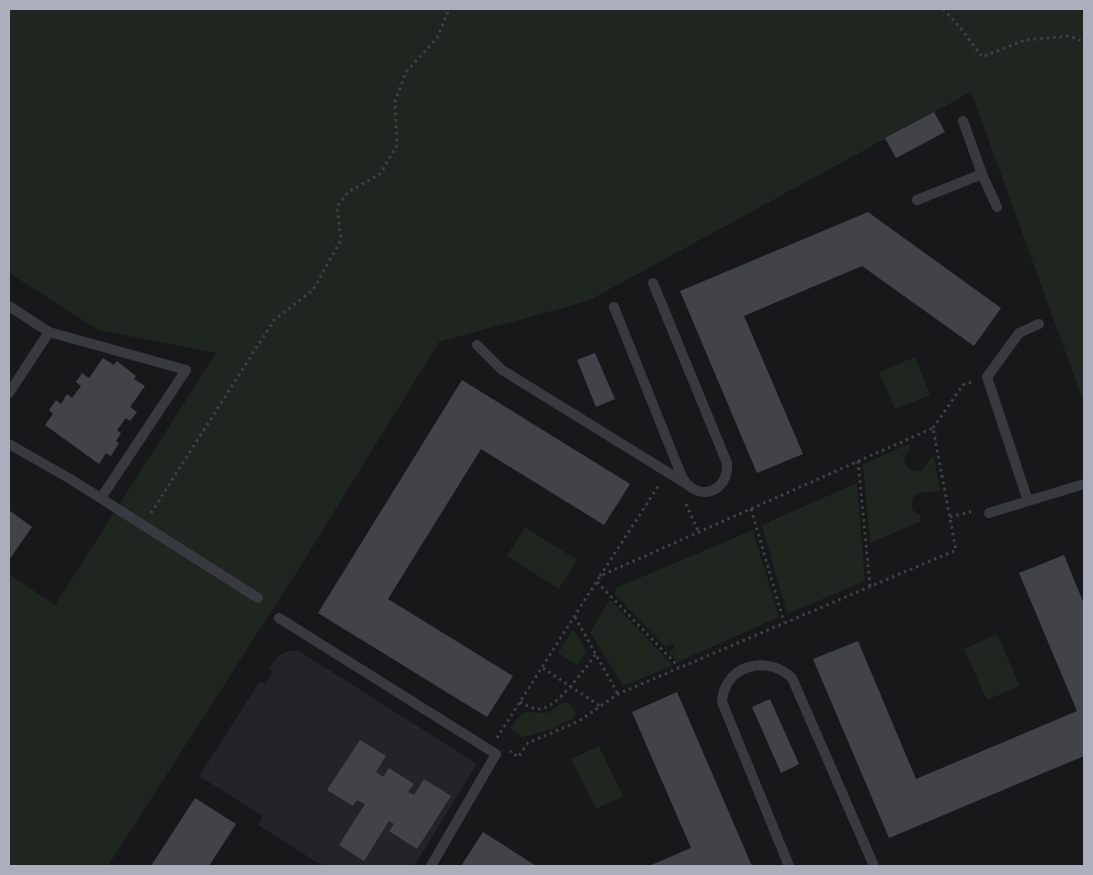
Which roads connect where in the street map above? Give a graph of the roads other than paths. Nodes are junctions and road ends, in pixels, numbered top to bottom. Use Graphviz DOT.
graph roads {
  1 [pos="963,121"];
  2 [pos="982,174"];
  3 [pos="917,200"];
  4 [pos="997,208"];
  5 [pos="652,283"];
  6 [pos="9,306"];
  7 [pos="614,307"];
  8 [pos="1040,324"];
  9 [pos="49,332"];
  10 [pos="476,346"];
  11 [pos="9,392"];
  12 [pos="9,444"];
  13 [pos="686,484"];
  14 [pos="1084,484"];
  15 [pos="101,498"];
  16 [pos="1028,501"];
  17 [pos="989,513"];
  18 [pos="258,598"];
  19 [pos="279,618"];
  20 [pos="431,866"];
  21 [pos="789,866"];
  22 [pos="874,866"];
  1 -- 2 [label="lane"];
  2 -- 3 [label="lane"];
  2 -- 4 [label="lane"];
  5 -- 13 [label="lane"];
  6 -- 9 [label="lane"];
  7 -- 13 [label="lane"];
  8 -- 16 [label="lane"];
  9 -- 11 [label="lane"];
  9 -- 15 [label="lane"];
  10 -- 13 [label="lane"];
  12 -- 15 [label="lane"];
  14 -- 16 [label="lane"];
  15 -- 18 [label="lane"];
  16 -- 17 [label="lane"];
  19 -- 20 [label="lane"];
  21 -- 22 [label="lane"];
}
